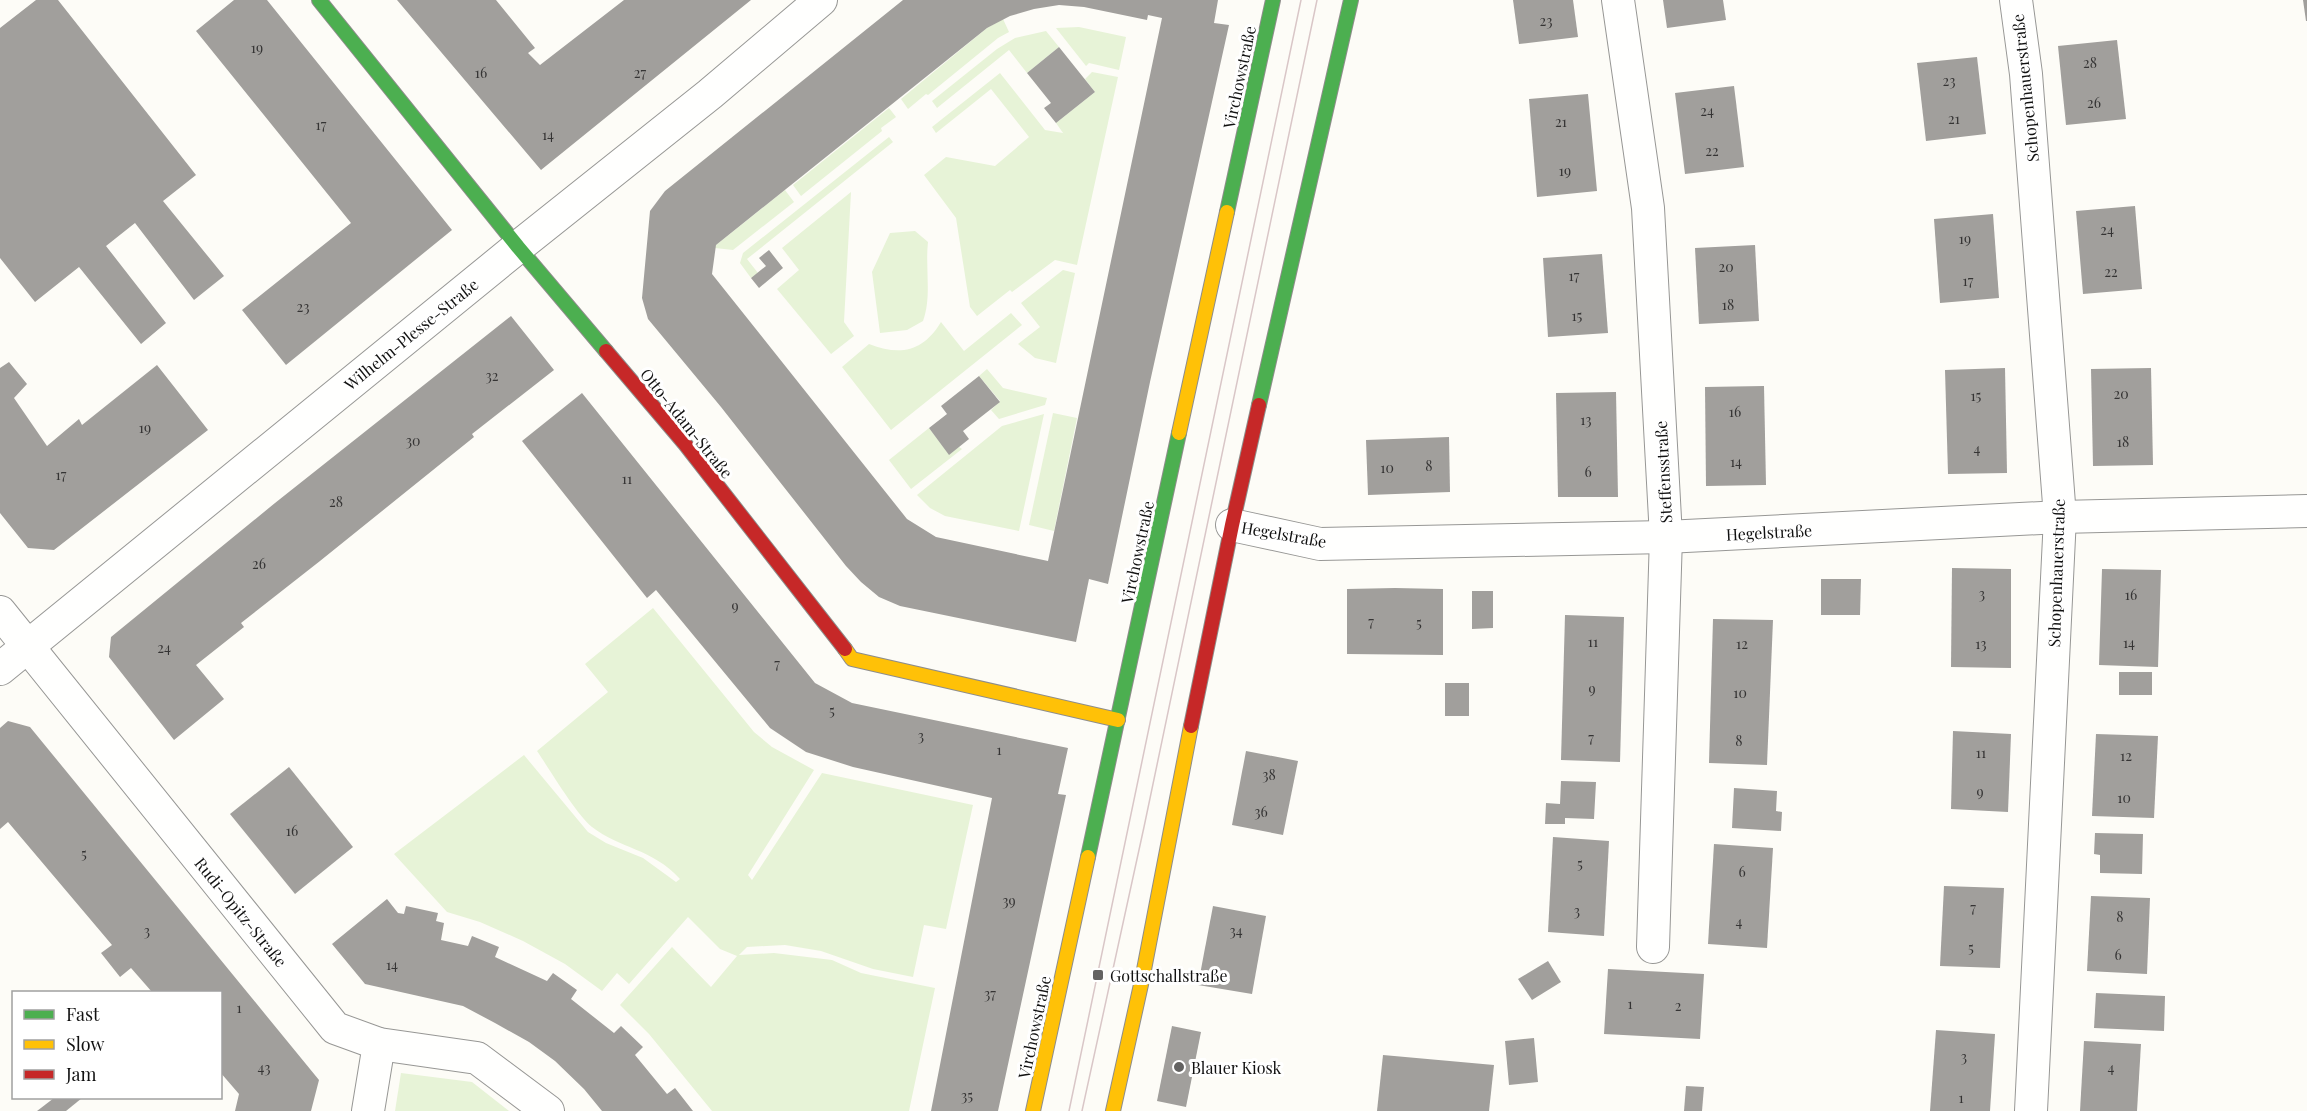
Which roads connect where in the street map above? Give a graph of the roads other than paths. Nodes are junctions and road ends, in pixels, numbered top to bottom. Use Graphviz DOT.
graph roads {
  1 [pos="319,0"];
  2 [pos="821,0"];
  3 [pos="1273,0"];
  4 [pos="1351,0"];
  5 [pos="1618,0"];
  6 [pos="2016,0"];
  7 [pos="518,247"];
  8 [pos="2307,511"];
  9 [pos="2060,517"];
  10 [pos="1232,525"];
  11 [pos="1666,537"];
  12 [pos="0,612"];
  13 [pos="27,647"];
  14 [pos="0,669"];
  15 [pos="1118,720"];
  16 [pos="1653,947"];
  17 [pos="380,1044"];
  18 [pos="368,1111"];
  19 [pos="548,1111"];
  20 [pos="1033,1111"];
  21 [pos="1113,1111"];
  22 [pos="2031,1111"];
  1 -- 7 [label="main road, Otto-Adam-Straße"];
  2 -- 7 [label="street, Wilhelm-Plesse-Straße"];
  3 -- 15 [label="main road, Virchowstraße"];
  4 -- 10 [label="main road"];
  5 -- 11 [label="street, Steffensstraße"];
  6 -- 9 [label="street, Schopenhauerstraße"];
  7 -- 13 [label="street, Wilhelm-Plesse-Straße"];
  7 -- 15 [label="main road, Otto-Adam-Straße"];
  8 -- 9 [label="street, Hegelstraße"];
  9 -- 11 [label="street, Hegelstraße"];
  9 -- 22 [label="street, Schopenhauerstraße"];
  10 -- 11 [label="street, Hegelstraße"];
  10 -- 21 [label="main road"];
  11 -- 16 [label="street, Steffensstraße"];
  12 -- 13 [label="street, Rudi-Opitz-Straße"];
  13 -- 14 [label="street, Wilhelm-Plesse-Straße"];
  13 -- 17 [label="street, Rudi-Opitz-Straße"];
  15 -- 20 [label="main road, Virchowstraße"];
  17 -- 18 [label="street"];
  17 -- 19 [label="street, Rudi-Opitz-Straße"];
}
